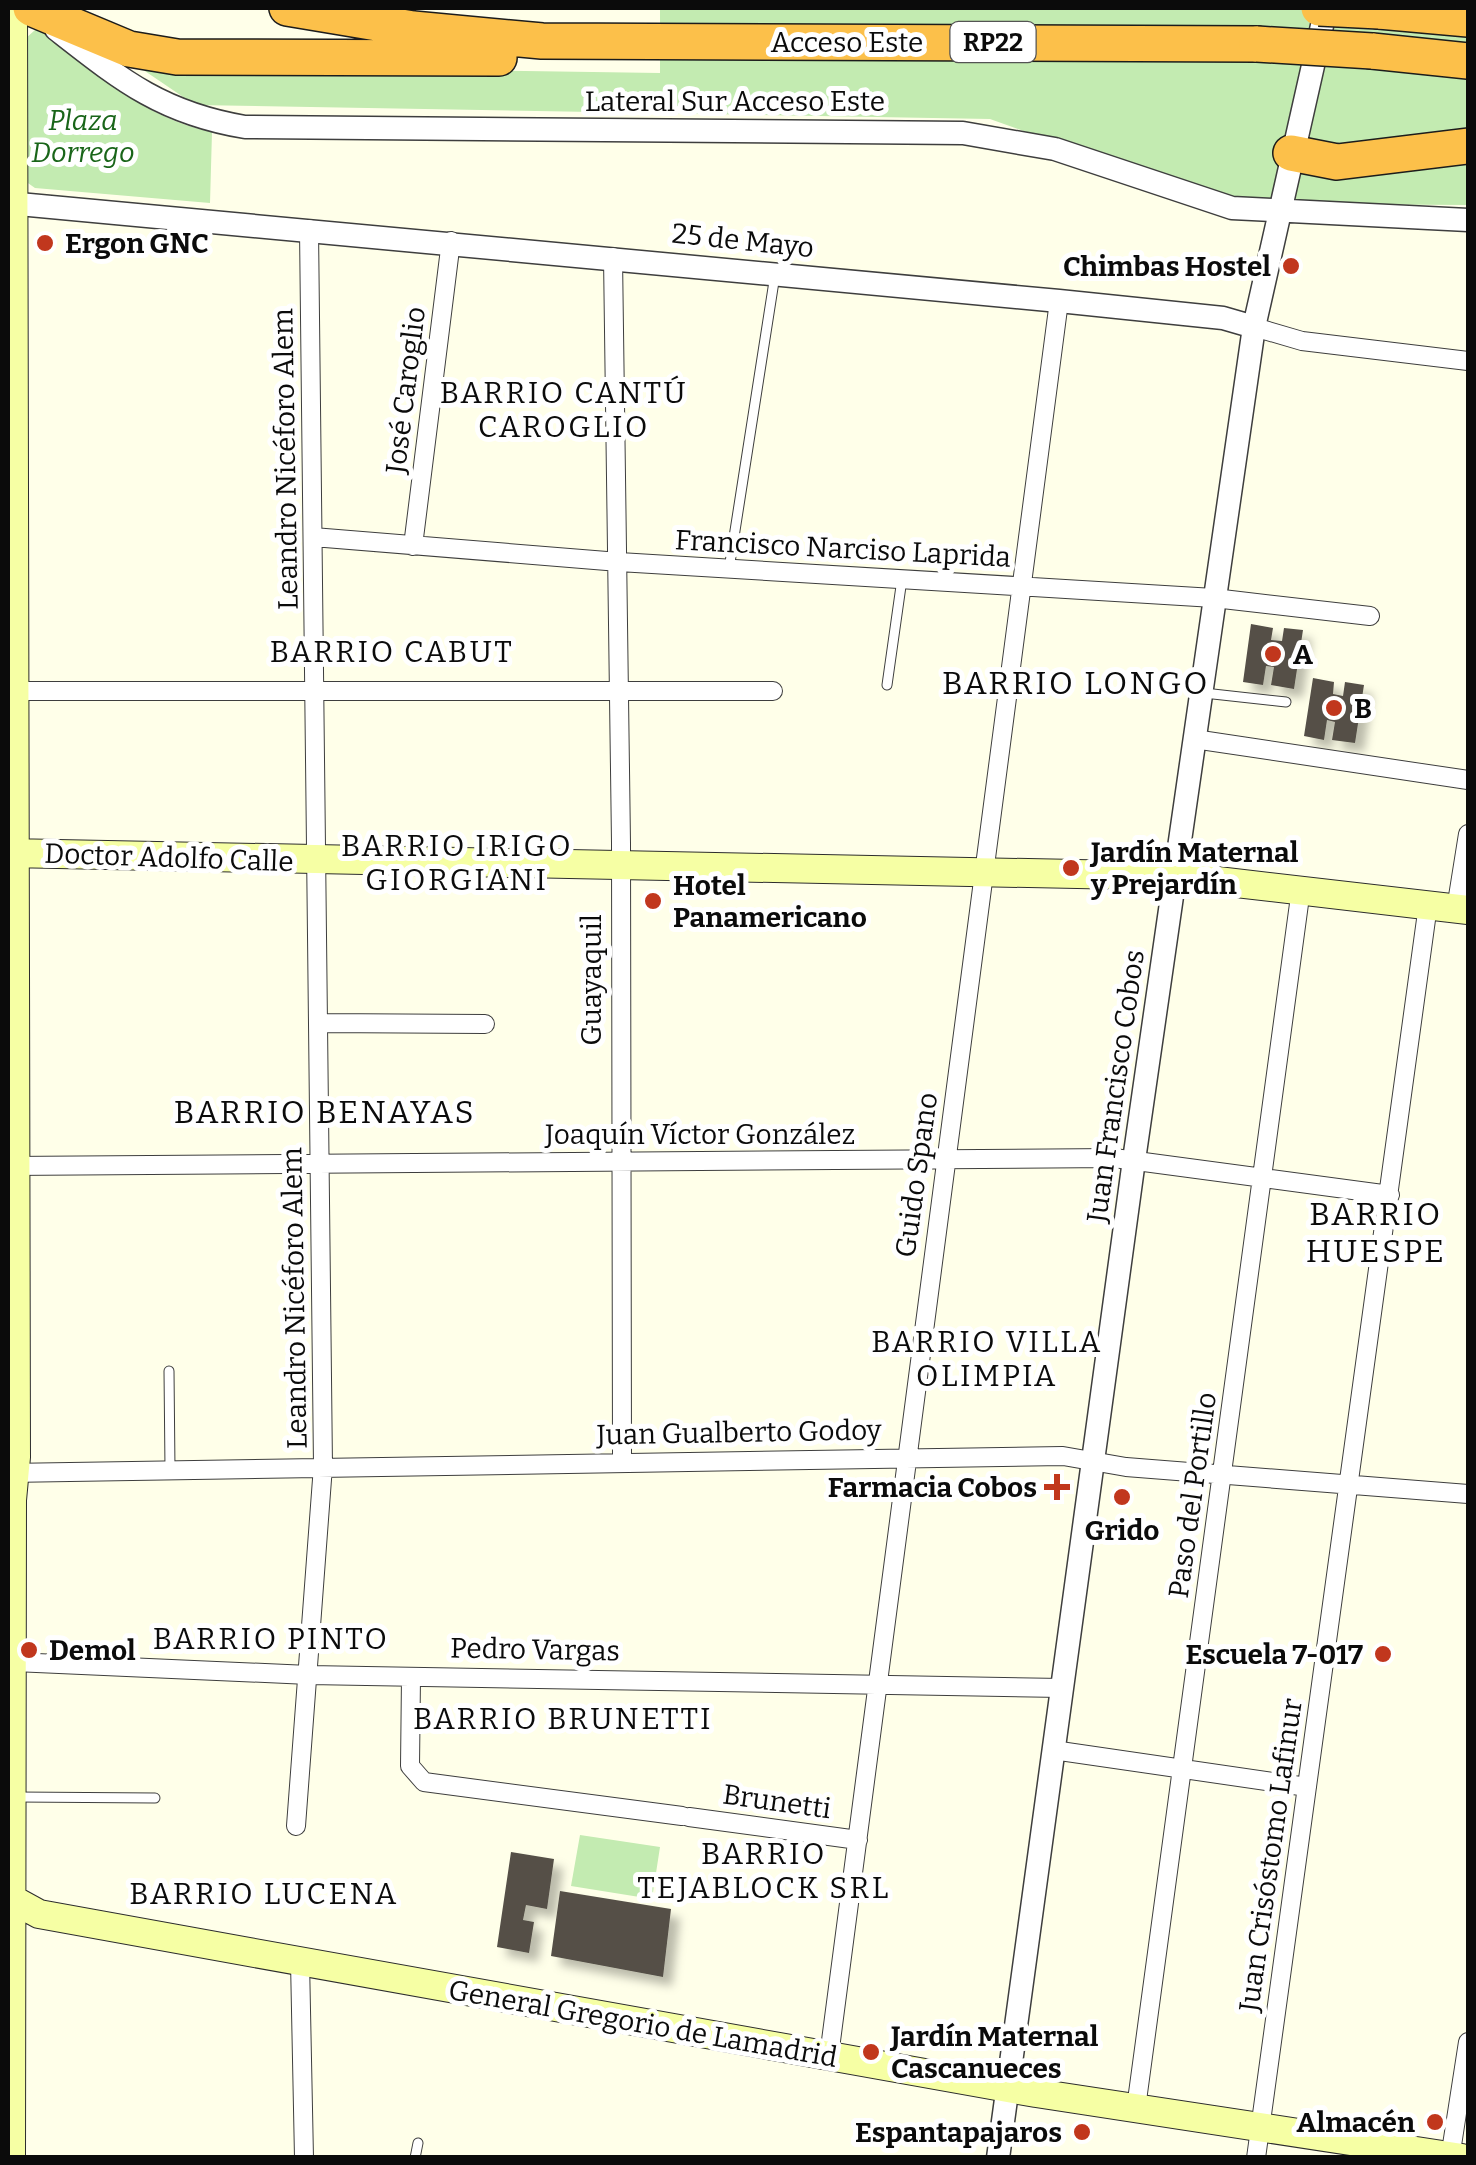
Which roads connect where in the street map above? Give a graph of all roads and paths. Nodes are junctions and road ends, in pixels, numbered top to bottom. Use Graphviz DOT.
graph roads {
  1 [pos="13,8"];
  2 [pos="28,8"];
  3 [pos="287,8"];
  4 [pos="1322,15"];
  5 [pos="1468,19"];
  6 [pos="729,41"];
  7 [pos="1468,61"];
  8 [pos="1468,146"];
  9 [pos="1291,153"];
  10 [pos="10,204"];
  11 [pos="1278,213"];
  12 [pos="1468,220"];
  13 [pos="309,229"];
  14 [pos="451,242"];
  15 [pos="613,257"];
  16 [pos="776,273"];
  17 [pos="1059,301"];
  18 [pos="1254,328"];
  19 [pos="1468,361"];
  20 [pos="10,371"];
  21 [pos="313,538"];
  22 [pos="413,546"];
  23 [pos="11,560"];
  24 [pos="618,562"];
  25 [pos="729,569"];
  26 [pos="902,580"];
  27 [pos="1020,586"];
  28 [pos="1214,598"];
  29 [pos="1370,616"];
  30 [pos="887,685"];
  31 [pos="620,691"];
  32 [pos="774,691"];
  33 [pos="316,692"];
  34 [pos="1201,692"];
  35 [pos="1286,702"];
  36 [pos="13,704"];
  37 [pos="1194,739"];
  38 [pos="1468,780"];
  39 [pos="1468,834"];
  40 [pos="11,853"];
  41 [pos="318,862"];
  42 [pos="621,866"];
  43 [pos="983,873"];
  44 [pos="1175,876"];
  45 [pos="1301,890"];
  46 [pos="1451,908"];
  47 [pos="319,1023"];
  48 [pos="485,1024"];
  49 [pos="946,1159"];
  50 [pos="1134,1160"];
  51 [pos="620,1162"];
  52 [pos="320,1165"];
  53 [pos="11,1166"];
  54 [pos="1265,1178"];
  55 [pos="1390,1194"];
  56 [pos="170,1372"];
  57 [pos="905,1456"];
  58 [pos="1094,1458"];
  59 [pos="622,1462"];
  60 [pos="323,1466"];
  61 [pos="170,1469"];
  62 [pos="11,1473"];
  63 [pos="1222,1475"];
  64 [pos="1348,1484"];
  65 [pos="1468,1494"];
  66 [pos="11,1662"];
  67 [pos="310,1675"];
  68 [pos="411,1677"];
  69 [pos="879,1685"];
  70 [pos="1062,1688"];
  71 [pos="1053,1750"];
  72 [pos="1182,1769"];
  73 [pos="1307,1786"];
  74 [pos="14,1797"];
  75 [pos="155,1798"];
  76 [pos="296,1826"];
  77 [pos="858,1840"];
  78 [pos="11,1899"];
  79 [pos="300,1961"];
  80 [pos="1468,2042"];
  81 [pos="829,2056"];
  82 [pos="1006,2088"];
  83 [pos="1136,2108"];
  84 [pos="1261,2126"];
  85 [pos="418,2143"];
  86 [pos="1454,2157"];
  87 [pos="11,2158"];
  88 [pos="304,2158"];
  89 [pos="415,2158"];
  90 [pos="998,2158"];
  91 [pos="1256,2158"];
  1 -- 10 [label="main road"];
  2 -- 6 [label="highway"];
  2 -- 11 [label="street, Lateral Sur Acceso Este"];
  3 -- 6 [label="highway, Acceso Este / RP22"];
  4 -- 5 [label="highway, bridge"];
  4 -- 9 [label="street, Juan Francisco Cobos"];
  6 -- 7 [label="highway, Acceso Este / RP22, bridge"];
  8 -- 9 [label="highway"];
  9 -- 11 [label="street, Juan Francisco Cobos"];
  10 -- 13 [label="street, 25 de Mayo"];
  10 -- 20 [label="main road"];
  11 -- 12 [label="street, Lateral Sur Acceso Este"];
  11 -- 18 [label="street, Juan Francisco Cobos"];
  13 -- 14 [label="street, 25 de Mayo"];
  13 -- 21 [label="street, Leandro Nicéforo Alem"];
  14 -- 15 [label="street, 25 de Mayo"];
  14 -- 22 [label="street, José Caroglio"];
  15 -- 16 [label="street, 25 de Mayo"];
  15 -- 24 [label="street, Guayaquil"];
  16 -- 17 [label="street, 25 de Mayo"];
  16 -- 25 [label="lane"];
  17 -- 18 [label="street, 25 de Mayo"];
  17 -- 27 [label="street, Guido Spano"];
  18 -- 19 [label="street, 25 de Mayo"];
  18 -- 28 [label="street, Juan Francisco Cobos"];
  20 -- 23 [label="main road"];
  21 -- 22 [label="street, Francisco Narciso Laprida"];
  21 -- 33 [label="street, Leandro Nicéforo Alem"];
  22 -- 24 [label="street, Francisco Narciso Laprida"];
  23 -- 36 [label="main road"];
  24 -- 25 [label="street, Francisco Narciso Laprida"];
  24 -- 31 [label="street, Guayaquil"];
  25 -- 26 [label="street, Francisco Narciso Laprida"];
  26 -- 27 [label="street, Francisco Narciso Laprida"];
  26 -- 30 [label="lane"];
  27 -- 28 [label="street, Francisco Narciso Laprida"];
  27 -- 43 [label="street, Guido Spano"];
  28 -- 29 [label="street, Francisco Narciso Laprida"];
  28 -- 34 [label="street, Juan Francisco Cobos"];
  31 -- 32 [label="street"];
  31 -- 33 [label="street"];
  31 -- 42 [label="street, Guayaquil"];
  33 -- 36 [label="street"];
  33 -- 41 [label="street, Leandro Nicéforo Alem"];
  34 -- 35 [label="lane"];
  34 -- 37 [label="street, Juan Francisco Cobos"];
  36 -- 40 [label="main road"];
  37 -- 38 [label="street"];
  37 -- 44 [label="street, Juan Francisco Cobos"];
  39 -- 46 [label="street, Juan Crisóstomo Lafinur"];
  40 -- 41 [label="main road, Doctor Adolfo Calle"];
  40 -- 53 [label="main road"];
  41 -- 42 [label="main road, Doctor Adolfo Calle"];
  41 -- 47 [label="street, Leandro Nicéforo Alem"];
  42 -- 43 [label="main road, Doctor Adolfo Calle"];
  42 -- 51 [label="street, Guayaquil"];
  43 -- 44 [label="main road, Doctor Adolfo Calle"];
  43 -- 49 [label="street, Guido Spano"];
  44 -- 45 [label="main road, Doctor Adolfo Calle"];
  44 -- 50 [label="street, Juan Francisco Cobos"];
  45 -- 46 [label="main road, Doctor Adolfo Calle"];
  45 -- 54 [label="street, Paso del Portillo"];
  46 -- 55 [label="street, Juan Crisóstomo Lafinur"];
  47 -- 48 [label="street"];
  47 -- 52 [label="street, Leandro Nicéforo Alem"];
  49 -- 50 [label="street, Joaquín Víctor González"];
  49 -- 51 [label="street, Joaquín Víctor González"];
  49 -- 57 [label="street, Guido Spano"];
  50 -- 54 [label="street, Joaquín Víctor González"];
  50 -- 58 [label="street, Juan Francisco Cobos"];
  51 -- 52 [label="street, Joaquín Víctor González"];
  51 -- 59 [label="street, Guayaquil"];
  52 -- 53 [label="street, Joaquín Víctor González"];
  52 -- 60 [label="street, Leandro Nicéforo Alem"];
  53 -- 62 [label="main road"];
  54 -- 55 [label="street, Joaquín Víctor González"];
  54 -- 63 [label="street, Paso del Portillo"];
  55 -- 64 [label="street, Juan Crisóstomo Lafinur"];
  56 -- 61 [label="lane"];
  57 -- 58 [label="street, Juan Gualberto Godoy"];
  57 -- 59 [label="street, Juan Gualberto Godoy"];
  57 -- 69 [label="street, Guido Spano"];
  58 -- 63 [label="street, Juan Gualberto Godoy"];
  58 -- 70 [label="street, Juan Francisco Cobos"];
  59 -- 60 [label="street, Juan Gualberto Godoy"];
  60 -- 61 [label="street, Juan Gualberto Godoy"];
  60 -- 67 [label="street, Leandro Nicéforo Alem"];
  61 -- 62 [label="street, Juan Gualberto Godoy"];
  62 -- 66 [label="main road"];
  63 -- 64 [label="street, Juan Gualberto Godoy"];
  63 -- 72 [label="street, Paso del Portillo"];
  64 -- 65 [label="street, Juan Gualberto Godoy"];
  64 -- 73 [label="street, Juan Crisóstomo Lafinur"];
  66 -- 67 [label="street, Pedro Vargas"];
  66 -- 74 [label="main road"];
  67 -- 68 [label="street, Pedro Vargas"];
  67 -- 76 [label="street, Leandro Nicéforo Alem"];
  68 -- 69 [label="street, Pedro Vargas"];
  68 -- 77 [label="street, Brunetti"];
  69 -- 70 [label="street, Pedro Vargas"];
  69 -- 77 [label="street, Guido Spano"];
  70 -- 71 [label="street, Juan Francisco Cobos"];
  71 -- 72 [label="street"];
  71 -- 82 [label="street, Juan Francisco Cobos"];
  72 -- 73 [label="street"];
  72 -- 83 [label="street, Paso del Portillo"];
  73 -- 84 [label="street, Juan Crisóstomo Lafinur"];
  74 -- 75 [label="lane"];
  74 -- 78 [label="main road"];
  77 -- 81 [label="street, Guido Spano"];
  78 -- 79 [label="main road, General Gregorio de Lamadrid"];
  78 -- 87 [label="main road"];
  79 -- 81 [label="main road, General Gregorio de Lamadrid"];
  79 -- 88 [label="street"];
  80 -- 86 [label="street"];
  81 -- 82 [label="main road, General Gregorio de Lamadrid"];
  82 -- 83 [label="main road, General Gregorio de Lamadrid"];
  82 -- 90 [label="street, Juan Francisco Cobos"];
  83 -- 84 [label="main road, General Gregorio de Lamadrid"];
  84 -- 86 [label="main road, General Gregorio de Lamadrid"];
  84 -- 91 [label="street, Juan Crisóstomo Lafinur"];
  85 -- 89 [label="lane"];
}
